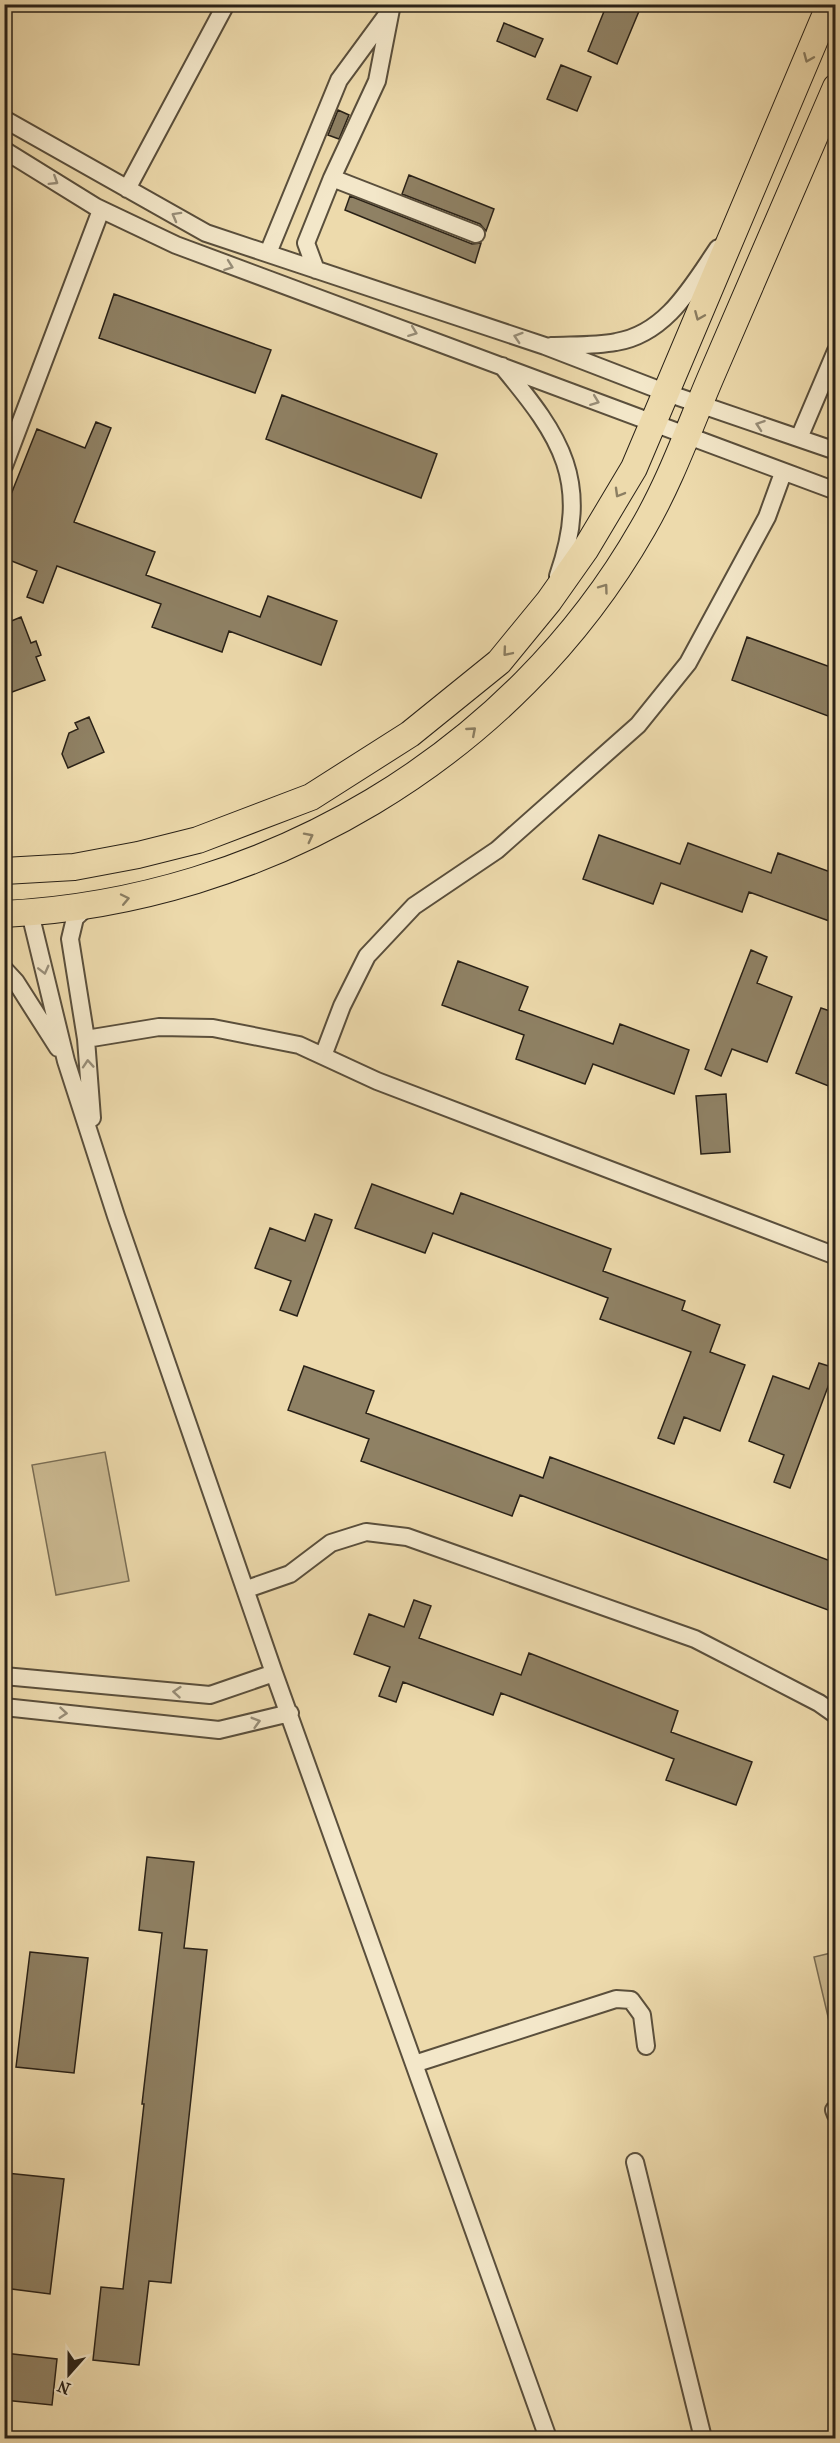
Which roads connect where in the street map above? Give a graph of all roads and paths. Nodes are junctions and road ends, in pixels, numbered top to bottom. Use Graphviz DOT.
graph roads {
  1 [pos="226,4"];
  2 [pos="830,4"];
  3 [pos="392,7"];
  4 [pos="836,87"];
  5 [pos="4,119"];
  6 [pos="4,150"];
  7 [pos="332,178"];
  8 [pos="127,189"];
  9 [pos="101,210"];
  10 [pos="744,210"];
  11 [pos="476,234"];
  12 [pos="268,253"];
  13 [pos="316,270"];
  14 [pos="545,346"];
  15 [pos="836,351"];
  16 [pos="501,366"];
  17 [pos="667,393"];
  18 [pos="699,404"];
  19 [pos="654,424"];
  20 [pos="687,435"];
  21 [pos="799,438"];
  22 [pos="836,451"];
  23 [pos="4,466"];
  24 [pos="783,473"];
  25 [pos="836,491"];
  26 [pos="549,601"];
  27 [pos="4,871"];
  28 [pos="87,907"];
  29 [pos="30,913"];
  30 [pos="4,914"];
  31 [pos="4,969"];
  32 [pos="86,1040"];
  33 [pos="323,1056"];
  34 [pos="66,1060"];
  35 [pos="94,1143"];
  36 [pos="836,1256"];
  37 [pos="247,1589"];
  38 [pos="274,1673"];
  39 [pos="4,1676"];
  40 [pos="4,1707"];
  41 [pos="290,1713"];
  42 [pos="836,1715"];
  43 [pos="646,2046"];
  44 [pos="414,2064"];
  45 [pos="635,2162"];
  46 [pos="549,2439"];
  47 [pos="703,2439"];
  1 -- 8 [label="street"];
  2 -- 10 [label="main road, one-way"];
  3 -- 7 [label="street"];
  3 -- 12 [label="street"];
  4 -- 18 [label="main road"];
  5 -- 8 [label="street"];
  6 -- 9 [label="street, one-way"];
  7 -- 11 [label="street"];
  7 -- 13 [label="street"];
  12 -- 8 [label="street, one-way"];
  9 -- 16 [label="street, one-way"];
  9 -- 23 [label="street"];
  10 -- 14 [label="street"];
  10 -- 17 [label="main road, one-way"];
  12 -- 13 [label="street"];
  14 -- 13 [label="street, one-way"];
  14 -- 17 [label="street"];
  15 -- 21 [label="street"];
  16 -- 19 [label="street, one-way"];
  16 -- 26 [label="street"];
  17 -- 18 [label="street"];
  17 -- 19 [label="main road"];
  18 -- 20 [label="main road"];
  21 -- 18 [label="street, one-way"];
  19 -- 20 [label="street"];
  19 -- 26 [label="main road, one-way"];
  20 -- 24 [label="street"];
  28 -- 20 [label="main road, one-way"];
  21 -- 22 [label="street"];
  24 -- 25 [label="street"];
  24 -- 33 [label="street"];
  26 -- 27 [label="main road, one-way"];
  28 -- 29 [label="main road"];
  28 -- 32 [label="street"];
  29 -- 30 [label="main road"];
  29 -- 34 [label="street, one-way"];
  31 -- 34 [label="street"];
  32 -- 33 [label="street"];
  35 -- 32 [label="street, one-way"];
  33 -- 36 [label="street"];
  34 -- 35 [label="street"];
  35 -- 37 [label="street"];
  37 -- 38 [label="street"];
  37 -- 42 [label="street"];
  38 -- 39 [label="street, one-way"];
  38 -- 41 [label="street"];
  40 -- 41 [label="street, one-way"];
  41 -- 44 [label="street"];
  43 -- 44 [label="street"];
  44 -- 46 [label="street"];
  45 -- 47 [label="street"];
}
